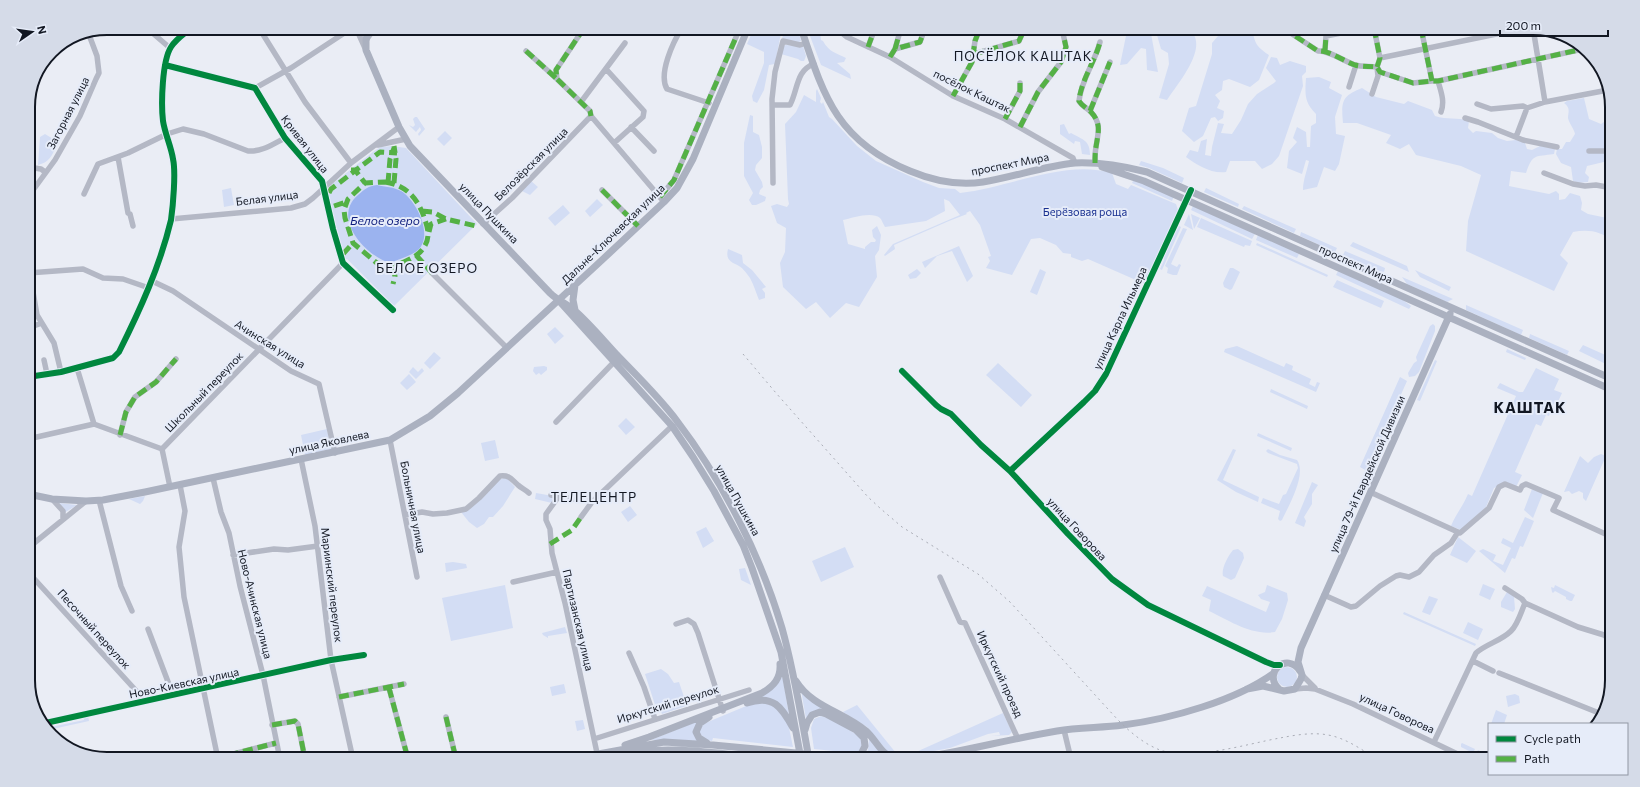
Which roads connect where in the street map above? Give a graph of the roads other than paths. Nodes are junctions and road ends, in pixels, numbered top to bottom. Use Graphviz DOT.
graph roads {
  1 [pos="155,35"];
  2 [pos="182,35"];
  3 [pos="263,35"];
  4 [pos="341,35"];
  5 [pos="359,35"];
  6 [pos="367,35"];
  7 [pos="370,35"];
  8 [pos="579,35"];
  9 [pos="678,35"];
  10 [pos="737,35"];
  11 [pos="745,35"];
  12 [pos="803,35"];
  13 [pos="845,35"];
  14 [pos="872,35"];
  15 [pos="899,35"];
  16 [pos="922,35"];
  17 [pos="977,35"];
  18 [pos="1022,35"];
  19 [pos="1063,35"];
  20 [pos="1294,35"];
  21 [pos="1331,35"];
  22 [pos="1375,35"];
  23 [pos="1422,35"];
  24 [pos="1492,35"];
  25 [pos="1534,35"];
  26 [pos="1326,36"];
  27 [pos="90,37"];
  28 [pos="366,41"];
  29 [pos="1100,42"];
  30 [pos="625,43"];
  31 [pos="806,43"];
  32 [pos="868,47"];
  33 [pos="170,48"];
  34 [pos="895,49"];
  35 [pos="1425,49"];
  36 [pos="366,50"];
  37 [pos="1325,50"];
  38 [pos="1577,50"];
  39 [pos="526,51"];
  40 [pos="974,54"];
  41 [pos="890,57"];
  42 [pos="1380,58"];
  43 [pos="1537,59"];
  44 [pos="1110,62"];
  45 [pos="814,64"];
  46 [pos="166,65"];
  47 [pos="1356,65"];
  48 [pos="1378,67"];
  49 [pos="606,69"];
  50 [pos="286,71"];
  51 [pos="557,79"];
  52 [pos="1435,81"];
  53 [pos="1020,83"];
  54 [pos="1349,87"];
  55 [pos="255,88"];
  56 [pos="1603,91"];
  57 [pos="1372,94"];
  58 [pos="953,96"];
  59 [pos="581,102"];
  60 [pos="1545,102"];
  61 [pos="709,103"];
  62 [pos="1477,104"];
  63 [pos="772,105"];
  64 [pos="1527,108"];
  65 [pos="1090,111"];
  66 [pos="1441,112"];
  67 [pos="591,116"];
  68 [pos="1465,118"];
  69 [pos="1005,119"];
  70 [pos="399,127"];
  71 [pos="631,127"];
  72 [pos="1020,127"];
  73 [pos="167,134"];
  74 [pos="1516,137"];
  75 [pos="285,138"];
  76 [pos="406,139"];
  77 [pos="614,143"];
  78 [pos="376,146"];
  79 [pos="1557,147"];
  80 [pos="1589,150"];
  81 [pos="654,151"];
  82 [pos="1605,151"];
  83 [pos="118,157"];
  84 [pos="351,163"];
  85 [pos="1075,163"];
  86 [pos="1092,163"];
  87 [pos="35,168"];
  88 [pos="45,172"];
  89 [pos="1544,173"];
  90 [pos="773,183"];
  91 [pos="35,187"];
  92 [pos="324,187"];
  93 [pos="1605,187"];
  94 [pos="602,190"];
  95 [pos="1191,190"];
  96 [pos="84,194"];
  97 [pos="662,200"];
  98 [pos="1186,200"];
  99 [pos="171,219"];
  100 [pos="1262,222"];
  101 [pos="483,224"];
  102 [pos="133,226"];
  103 [pos="638,226"];
  104 [pos="1257,232"];
  105 [pos="1337,257"];
  106 [pos="343,262"];
  107 [pos="1333,266"];
  108 [pos="35,273"];
  109 [pos="432,273"];
  110 [pos="152,281"];
  111 [pos="575,285"];
  112 [pos="149,288"];
  113 [pos="559,300"];
  114 [pos="35,304"];
  115 [pos="1452,308"];
  116 [pos="393,310"];
  117 [pos="576,311"];
  118 [pos="1448,317"];
  119 [pos="42,323"];
  120 [pos="35,326"];
  121 [pos="1514,336"];
  122 [pos="1510,344"];
  123 [pos="507,348"];
  124 [pos="258,350"];
  125 [pos="1549,351"];
  126 [pos="176,359"];
  127 [pos="44,360"];
  128 [pos="1545,360"];
  129 [pos="614,362"];
  130 [pos="77,368"];
  131 [pos="902,371"];
  132 [pos="61,372"];
  133 [pos="47,374"];
  134 [pos="35,376"];
  135 [pos="1605,376"];
  136 [pos="1605,387"];
  137 [pos="556,422"];
  138 [pos="94,424"];
  139 [pos="672,426"];
  140 [pos="120,435"];
  141 [pos="35,437"];
  142 [pos="390,440"];
  143 [pos="162,449"];
  144 [pos="335,452"];
  145 [pos="301,460"];
  146 [pos="1010,471"];
  147 [pos="213,478"];
  148 [pos="180,485"];
  149 [pos="170,487"];
  150 [pos="1370,492"];
  151 [pos="529,493"];
  152 [pos="35,495"];
  153 [pos="551,495"];
  154 [pos="559,496"];
  155 [pos="52,498"];
  156 [pos="98,500"];
  157 [pos="86,501"];
  158 [pos="592,502"];
  159 [pos="405,516"];
  160 [pos="581,517"];
  161 [pos="62,519"];
  162 [pos="1458,532"];
  163 [pos="1605,534"];
  164 [pos="35,542"];
  165 [pos="318,546"];
  166 [pos="233,555"];
  167 [pos="557,572"];
  168 [pos="417,577"];
  169 [pos="940,577"];
  170 [pos="35,580"];
  171 [pos="513,582"];
  172 [pos="1505,588"];
  173 [pos="1324,595"];
  174 [pos="1525,603"];
  175 [pos="132,611"];
  176 [pos="676,624"];
  177 [pos="148,629"];
  178 [pos="774,630"];
  179 [pos="1605,636"];
  180 [pos="1301,648"];
  181 [pos="629,653"];
  182 [pos="364,655"];
  183 [pos="333,659"];
  184 [pos="1473,661"];
  185 [pos="1266,662"];
  186 [pos="1282,664"];
  187 [pos="1493,670"];
  188 [pos="1274,673"];
  189 [pos="1301,673"];
  190 [pos="1499,673"];
  191 [pos="793,675"];
  192 [pos="263,676"];
  193 [pos="404,684"];
  194 [pos="389,688"];
  195 [pos="204,689"];
  196 [pos="1247,689"];
  197 [pos="1296,689"];
  198 [pos="1315,689"];
  199 [pos="749,690"];
  200 [pos="1281,690"];
  201 [pos="173,695"];
  202 [pos="339,697"];
  203 [pos="719,699"];
  204 [pos="142,702"];
  205 [pos="722,710"];
  206 [pos="1598,712"];
  207 [pos="446,717"];
  208 [pos="655,719"];
  209 [pos="49,722"];
  210 [pos="272,725"];
  211 [pos="1064,730"];
  212 [pos="796,733"];
  213 [pos="804,734"];
  214 [pos="594,739"];
  215 [pos="1018,739"];
  216 [pos="1434,742"];
  217 [pos="276,743"];
  218 [pos="713,745"];
  219 [pos="216,752"];
  220 [pos="252,752"];
  221 [pos="278,752"];
  222 [pos="304,752"];
  223 [pos="351,752"];
  224 [pos="406,752"];
  225 [pos="454,752"];
  226 [pos="598,752"];
  227 [pos="601,752"];
  228 [pos="604,752"];
  229 [pos="650,752"];
  230 [pos="707,752"];
  231 [pos="783,752"];
  232 [pos="800,752"];
  233 [pos="808,752"];
  234 [pos="863,752"];
  235 [pos="884,752"];
  236 [pos="950,752"];
  237 [pos="971,752"];
  238 [pos="1069,752"];
  239 [pos="1454,752"];
  1 -- 33 [label="street"];
  2 -- 33 [label="street"];
  3 -- 50 [label="street"];
  4 -- 50 [label="street"];
  5 -- 36 [label="street"];
  6 -- 28 [label="main road"];
  7 -- 28 [label="street"];
  8 -- 51 [label="street"];
  9 -- 61 [label="street"];
  10 -- 61 [label="street"];
  11 -- 97 [label="main road, Дальне-Ключевская улица"];
  12 -- 31 [label="main road, проспект Мира"];
  13 -- 32 [label="street, посёлок Каштак"];
  14 -- 32 [label="street"];
  15 -- 34 [label="street"];
  16 -- 34 [label="street"];
  17 -- 40 [label="street"];
  18 -- 40 [label="street"];
  19 -- 72 [label="street"];
  20 -- 37 [label="street"];
  21 -- 26 [label="street"];
  22 -- 42 [label="street"];
  23 -- 35 [label="street"];
  24 -- 35 [label="street"];
  25 -- 43 [label="street"];
  26 -- 37 [label="street"];
  27 -- 88 [label="street, Загорная улица"];
  28 -- 36 [label="main road"];
  29 -- 65 [label="street"];
  30 -- 49 [label="street"];
  31 -- 45 [label="main road, проспект Мира"];
  31 -- 63 [label="street"];
  32 -- 41 [label="street, посёлок Каштак"];
  33 -- 46 [label="street"];
  34 -- 41 [label="street"];
  35 -- 42 [label="street"];
  35 -- 52 [label="street"];
  36 -- 70 [label="main road, улица Пушкина"];
  37 -- 47 [label="street"];
  38 -- 43 [label="street"];
  39 -- 51 [label="street"];
  40 -- 58 [label="street"];
  41 -- 58 [label="street, посёлок Каштак"];
  42 -- 48 [label="street"];
  43 -- 52 [label="street"];
  43 -- 60 [label="street"];
  44 -- 65 [label="street"];
  45 -- 63 [label="street"];
  45 -- 85 [label="main road, проспект Мира"];
  46 -- 55 [label="street"];
  46 -- 73 [label="street"];
  47 -- 48 [label="street"];
  47 -- 54 [label="street"];
  48 -- 52 [label="street"];
  48 -- 57 [label="street"];
  49 -- 59 [label="street"];
  49 -- 71 [label="street"];
  50 -- 55 [label="street"];
  50 -- 84 [label="street"];
  51 -- 59 [label="street"];
  52 -- 66 [label="street"];
  53 -- 69 [label="street"];
  55 -- 75 [label="street, Кривая улица"];
  56 -- 60 [label="street"];
  58 -- 69 [label="street, посёлок Каштак"];
  59 -- 67 [label="street"];
  60 -- 64 [label="street"];
  61 -- 97 [label="street"];
  62 -- 64 [label="street"];
  63 -- 90 [label="street"];
  64 -- 74 [label="street"];
  65 -- 86 [label="street"];
  67 -- 77 [label="street"];
  67 -- 101 [label="street, Белозёрская улица"];
  68 -- 74 [label="street"];
  69 -- 72 [label="street, посёлок Каштак"];
  70 -- 76 [label="main road, улица Пушкина"];
  70 -- 78 [label="street"];
  71 -- 77 [label="street"];
  71 -- 81 [label="street"];
  72 -- 85 [label="street, посёлок Каштак"];
  73 -- 75 [label="street"];
  73 -- 83 [label="street"];
  73 -- 99 [label="street"];
  74 -- 79 [label="street"];
  75 -- 92 [label="street, Кривая улица"];
  76 -- 78 [label="street"];
  76 -- 101 [label="main road, улица Пушкина"];
  77 -- 97 [label="street"];
  78 -- 84 [label="street"];
  80 -- 82 [label="street"];
  83 -- 96 [label="street"];
  83 -- 102 [label="street"];
  84 -- 92 [label="street, Белая улица"];
  85 -- 86 [label="main road, проспект Мира"];
  86 -- 95 [label="main road, проспект Мира"];
  86 -- 98 [label="main road, проспект Мира"];
  87 -- 88 [label="street"];
  88 -- 91 [label="street, Загорная улица"];
  89 -- 93 [label="street"];
  92 -- 99 [label="street, Белая улица"];
  92 -- 106 [label="street, Кривая улица"];
  94 -- 103 [label="street"];
  95 -- 98 [label="street, улица Карла Ильмера"];
  95 -- 100 [label="main road, проспект Мира"];
  97 -- 103 [label="main road, Дальне-Ключевская улица"];
  98 -- 104 [label="main road, проспект Мира"];
  98 -- 146 [label="street, улица Карла Ильмера"];
  99 -- 110 [label="street"];
  100 -- 104 [label="main road"];
  100 -- 105 [label="main road, проспект Мира"];
  101 -- 113 [label="main road, улица Пушкина"];
  103 -- 111 [label="main road, Дальне-Ключевская улица"];
  104 -- 107 [label="main road, проспект Мира"];
  105 -- 107 [label="main road"];
  105 -- 115 [label="main road, проспект Мира"];
  106 -- 116 [label="street, Кривая улица"];
  106 -- 124 [label="street, Школьный переулок"];
  107 -- 118 [label="main road, проспект Мира"];
  108 -- 112 [label="street"];
  109 -- 123 [label="street"];
  110 -- 112 [label="street"];
  110 -- 124 [label="street, Ачинская улица"];
  111 -- 113 [label="main road, Дальне-Ключевская улица"];
  111 -- 117 [label="main road"];
  112 -- 130 [label="street"];
  113 -- 117 [label="main road, улица Пушкина"];
  113 -- 123 [label="main road, улица Яковлева"];
  113 -- 129 [label="main road, улица Пушкина"];
  114 -- 119 [label="street"];
  115 -- 118 [label="main road, улица 79-й Гвардейской Дивизии"];
  115 -- 121 [label="main road, проспект Мира"];
  117 -- 191 [label="main road, улица Пушкина"];
  118 -- 122 [label="main road, проспект Мира"];
  118 -- 150 [label="main road, улица 79-й Гвардейской Дивизии"];
  119 -- 120 [label="street"];
  119 -- 132 [label="street"];
  121 -- 122 [label="main road"];
  121 -- 125 [label="main road, проспект Мира"];
  122 -- 128 [label="main road, проспект Мира"];
  123 -- 142 [label="main road, улица Яковлева"];
  124 -- 143 [label="street, Школьный переулок"];
  124 -- 144 [label="street, Ачинская улица"];
  125 -- 128 [label="main road"];
  125 -- 135 [label="main road, проспект Мира"];
  126 -- 140 [label="street"];
  127 -- 133 [label="street"];
  128 -- 136 [label="main road, проспект Мира"];
  129 -- 137 [label="street"];
  129 -- 139 [label="main road, улица Пушкина"];
  130 -- 132 [label="street"];
  130 -- 138 [label="street"];
  131 -- 146 [label="street, улица Говорова"];
  132 -- 133 [label="street"];
  133 -- 134 [label="street"];
  138 -- 140 [label="street"];
  138 -- 141 [label="street"];
  139 -- 158 [label="street"];
  139 -- 178 [label="main road, улица Пушкина"];
  140 -- 143 [label="street"];
  142 -- 144 [label="main road, улица Яковлева"];
  142 -- 159 [label="street, Больничная улица"];
  143 -- 149 [label="street"];
  144 -- 145 [label="main road, улица Яковлева"];
  145 -- 147 [label="main road, улица Яковлева"];
  145 -- 165 [label="street, Мариинский переулок"];
  146 -- 185 [label="street, улица Говорова"];
  147 -- 148 [label="main road, улица Яковлева"];
  147 -- 166 [label="street, Ново-Ачинская улица"];
  148 -- 149 [label="main road, улица Яковлева"];
  148 -- 195 [label="street"];
  149 -- 156 [label="main road, улица Яковлева"];
  150 -- 162 [label="street"];
  150 -- 173 [label="main road, улица 79-й Гвардейской Дивизии"];
  151 -- 159 [label="street"];
  152 -- 155 [label="main road, улица Яковлева"];
  153 -- 154 [label="street"];
  154 -- 158 [label="street"];
  154 -- 167 [label="street, Партизанская улица"];
  155 -- 157 [label="main road, улица Яковлева"];
  155 -- 161 [label="street"];
  156 -- 157 [label="main road, улица Яковлева"];
  156 -- 175 [label="street"];
  157 -- 161 [label="street"];
  158 -- 160 [label="street"];
  159 -- 168 [label="street, Больничная улица"];
  161 -- 164 [label="street"];
  162 -- 163 [label="street"];
  162 -- 173 [label="street"];
  165 -- 166 [label="street"];
  165 -- 183 [label="street, Мариинский переулок"];
  166 -- 192 [label="street, Ново-Ачинская улица"];
  167 -- 171 [label="street"];
  167 -- 214 [label="street, Партизанская улица"];
  169 -- 215 [label="street, Иркутский проезд"];
  170 -- 204 [label="street, Песочный переулок"];
  172 -- 174 [label="street"];
  173 -- 180 [label="main road, улица 79-й Гвардейской Дивизии"];
  174 -- 179 [label="street"];
  174 -- 184 [label="street"];
  176 -- 203 [label="street"];
  177 -- 201 [label="street"];
  178 -- 205 [label="main road"];
  178 -- 212 [label="main road, улица Пушкина"];
  180 -- 186 [label="main road, улица 79-й Гвардейской Дивизии"];
  180 -- 189 [label="main road, улица 79-й Гвардейской Дивизии"];
  181 -- 208 [label="street"];
  182 -- 183 [label="street, Ново-Киевская улица"];
  183 -- 192 [label="street, Ново-Киевская улица"];
  183 -- 202 [label="street, Мариинский переулок"];
  184 -- 187 [label="street"];
  184 -- 216 [label="street"];
  185 -- 186 [label="street"];
  185 -- 188 [label="street"];
  186 -- 188 [label="main road"];
  186 -- 189 [label="main road"];
  188 -- 196 [label="main road"];
  188 -- 200 [label="main road"];
  189 -- 197 [label="main road"];
  189 -- 198 [label="street, улица Говорова"];
  190 -- 206 [label="street"];
  191 -- 213 [label="main road, улица Пушкина"];
  191 -- 235 [label="main road"];
  192 -- 195 [label="street, Ново-Киевская улица"];
  192 -- 210 [label="street, Ново-Ачинская улица"];
  193 -- 194 [label="street"];
  194 -- 202 [label="street"];
  194 -- 224 [label="street"];
  195 -- 201 [label="street, Ново-Киевская улица"];
  195 -- 219 [label="street"];
  196 -- 200 [label="main road"];
  196 -- 211 [label="main road"];
  197 -- 198 [label="street, улица Говорова"];
  197 -- 200 [label="main road"];
  198 -- 216 [label="street, улица Говорова"];
  199 -- 203 [label="street, Иркутский переулок"];
  201 -- 204 [label="street, Ново-Киевская улица"];
  202 -- 223 [label="street, Мариинский переулок"];
  203 -- 205 [label="street"];
  203 -- 208 [label="street, Иркутский переулок"];
  204 -- 209 [label="street, Ново-Киевская улица"];
  205 -- 212 [label="main road"];
  205 -- 218 [label="main road"];
  205 -- 227 [label="main road"];
  207 -- 225 [label="street"];
  208 -- 214 [label="street, Иркутский переулок"];
  210 -- 217 [label="street, Ново-Ачинская улица"];
  210 -- 222 [label="street"];
  211 -- 215 [label="main road"];
  211 -- 238 [label="street"];
  212 -- 232 [label="main road, улица Пушкина"];
  213 -- 233 [label="main road, улица Пушкина"];
  213 -- 234 [label="main road"];
  214 -- 226 [label="street, Партизанская улица"];
  215 -- 236 [label="main road"];
  215 -- 237 [label="main road"];
  216 -- 239 [label="street, улица Говорова"];
  217 -- 220 [label="street"];
  217 -- 221 [label="street, Ново-Ачинская улица"];
  218 -- 228 [label="main road"];
  218 -- 231 [label="main road"];
  229 -- 230 [label="main road"];
}
